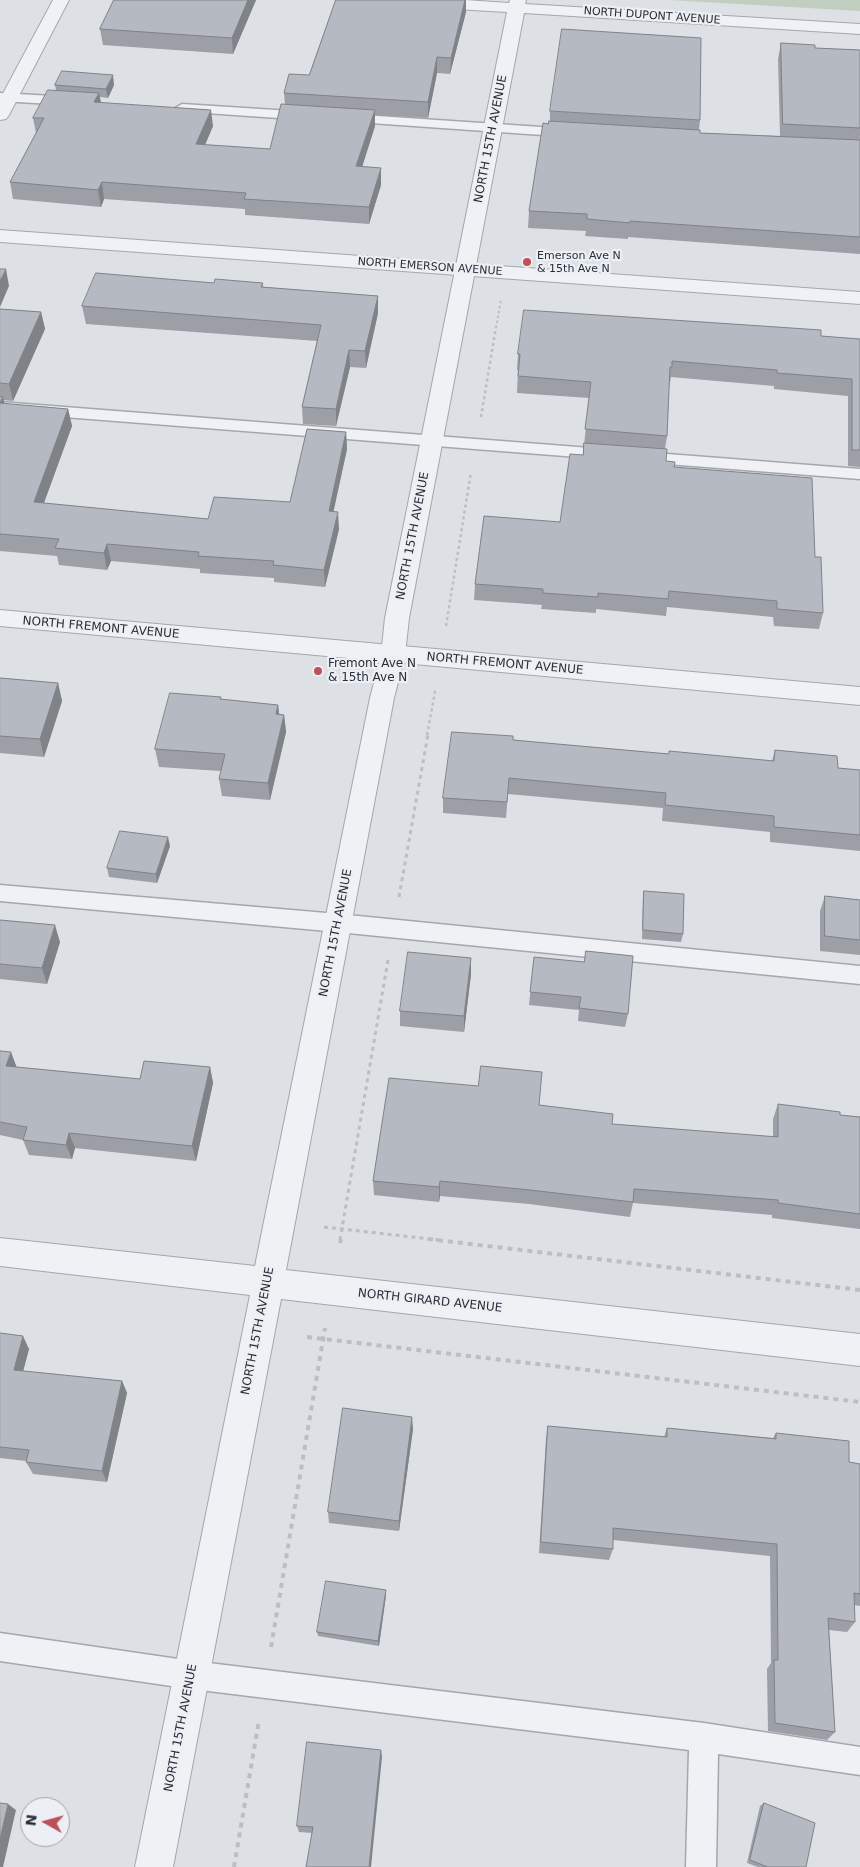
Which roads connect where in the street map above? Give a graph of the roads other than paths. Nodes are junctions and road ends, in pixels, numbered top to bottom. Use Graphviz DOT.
graph roads {
  1 [pos="60,0"];
  2 [pos="384,0"];
  3 [pos="517,4"];
  4 [pos="860,29"];
  5 [pos="5,97"];
  6 [pos="81,102"];
  7 [pos="170,108"];
  8 [pos="0,115"];
  9 [pos="317,117"];
  10 [pos="336,118"];
  11 [pos="493,128"];
  12 [pos="587,134"];
  13 [pos="0,236"];
  14 [pos="465,270"];
  15 [pos="860,298"];
  16 [pos="0,407"];
  17 [pos="432,442"];
  18 [pos="860,474"];
  19 [pos="0,618"];
  20 [pos="393,655"];
  21 [pos="860,696"];
  22 [pos="0,893"];
  23 [pos="338,923"];
  24 [pos="860,975"];
  25 [pos="0,1252"];
  26 [pos="268,1283"];
  27 [pos="860,1350"];
  28 [pos="0,1648"];
  29 [pos="192,1674"];
  30 [pos="704,1737"];
  31 [pos="860,1761"];
  32 [pos="154,1867"];
  33 [pos="701,1867"];
  1 -- 5 [label="street"];
  2 -- 3 [label="street, NORTH DUPONT AVENUE"];
  3 -- 4 [label="street, NORTH DUPONT AVENUE"];
  3 -- 11 [label="street, NORTH 15TH AVENUE"];
  5 -- 6 [label="lane"];
  5 -- 8 [label="street"];
  7 -- 9 [label="lane"];
  10 -- 11 [label="lane"];
  11 -- 12 [label="lane"];
  11 -- 14 [label="street, NORTH 15TH AVENUE"];
  13 -- 14 [label="street, NORTH EMERSON AVENUE"];
  14 -- 15 [label="street, NORTH EMERSON AVENUE"];
  14 -- 17 [label="street, NORTH 15TH AVENUE"];
  16 -- 17 [label="lane"];
  17 -- 18 [label="lane"];
  17 -- 20 [label="street, NORTH 15TH AVENUE"];
  19 -- 20 [label="street, NORTH FREMONT AVENUE"];
  20 -- 21 [label="street, NORTH FREMONT AVENUE"];
  20 -- 23 [label="street, NORTH 15TH AVENUE"];
  22 -- 23 [label="lane"];
  23 -- 24 [label="lane"];
  23 -- 26 [label="street, NORTH 15TH AVENUE"];
  25 -- 26 [label="street, NORTH GIRARD AVENUE"];
  26 -- 27 [label="street, NORTH GIRARD AVENUE"];
  26 -- 29 [label="street, NORTH 15TH AVENUE"];
  28 -- 29 [label="lane"];
  29 -- 30 [label="lane"];
  29 -- 32 [label="street, NORTH 15TH AVENUE"];
  30 -- 31 [label="lane"];
  30 -- 33 [label="lane"];
}
